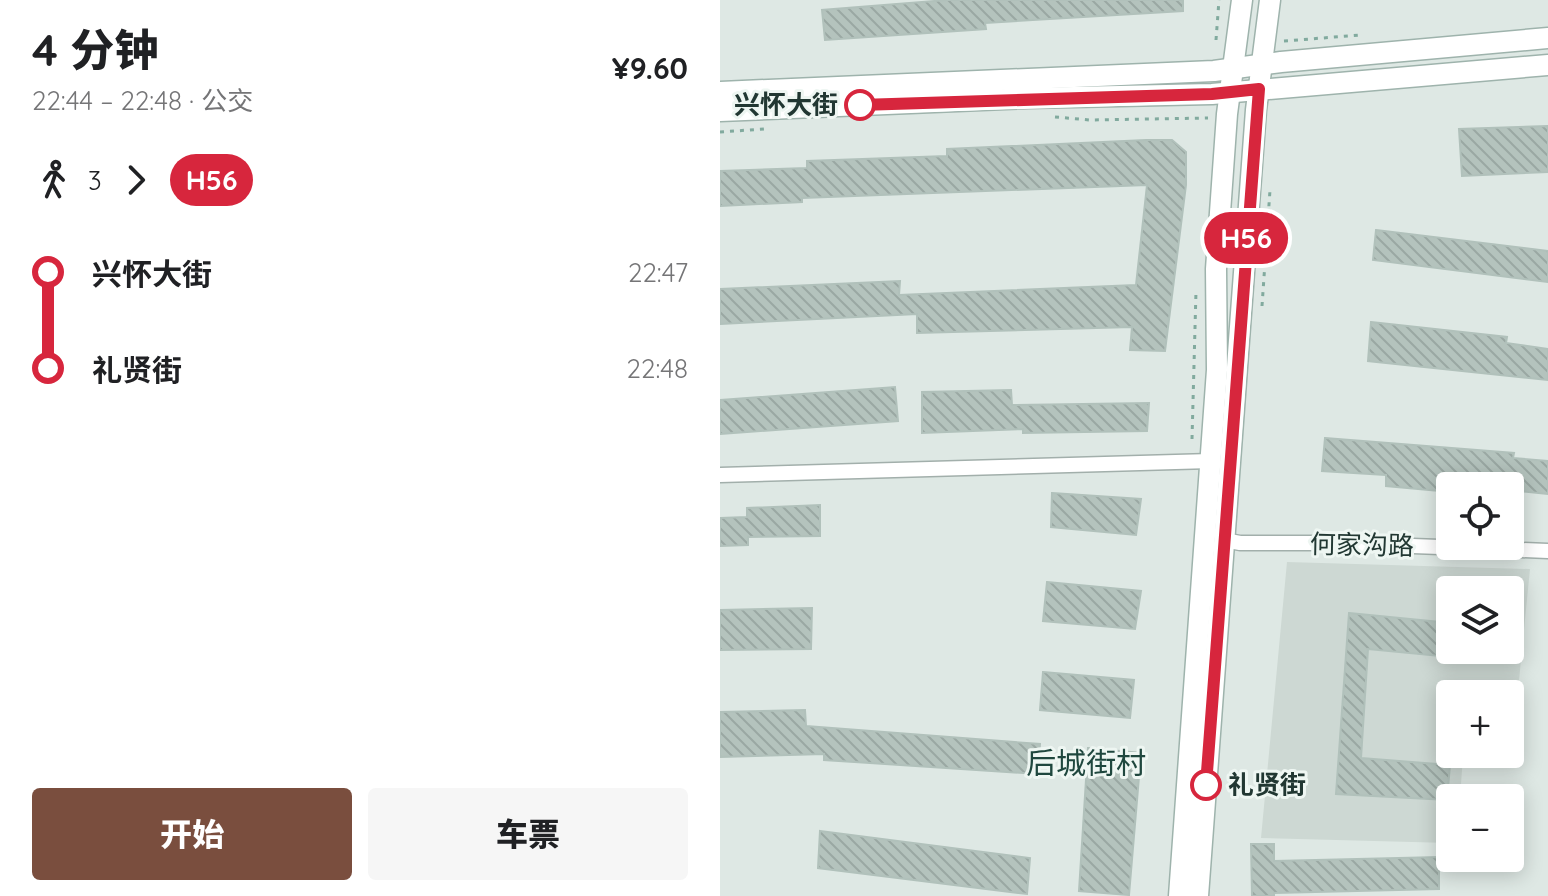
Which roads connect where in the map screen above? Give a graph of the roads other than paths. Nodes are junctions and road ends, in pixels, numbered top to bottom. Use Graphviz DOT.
graph roads {
  1 [pos="1242,0"];
  2 [pos="1270,0"];
  3 [pos="1548,38"];
  4 [pos="1264,54"];
  5 [pos="1548,65"];
  6 [pos="1235,68"];
  7 [pos="1259,89"];
  8 [pos="720,92"];
  9 [pos="1231,92"];
  10 [pos="720,111"];
  11 [pos="1211,461"];
  12 [pos="720,475"];
  13 [pos="1224,540"];
  14 [pos="1548,551"];
  15 [pos="1179,896"];
  16 [pos="1198,896"];
  1 -- 6 [label="main road"];
  2 -- 4 [label="main road"];
  3 -- 4 [label="main road"];
  4 -- 6 [label="main road"];
  4 -- 7 [label="main road"];
  5 -- 7 [label="main road"];
  6 -- 8 [label="main road"];
  6 -- 9 [label="main road"];
  7 -- 9 [label="main road"];
  7 -- 13 [label="main road"];
  9 -- 10 [label="main road"];
  9 -- 11 [label="main road"];
  11 -- 12 [label="street"];
  11 -- 15 [label="main road"];
  13 -- 14 [label="street, 何家沟路"];
  13 -- 16 [label="main road"];
}
